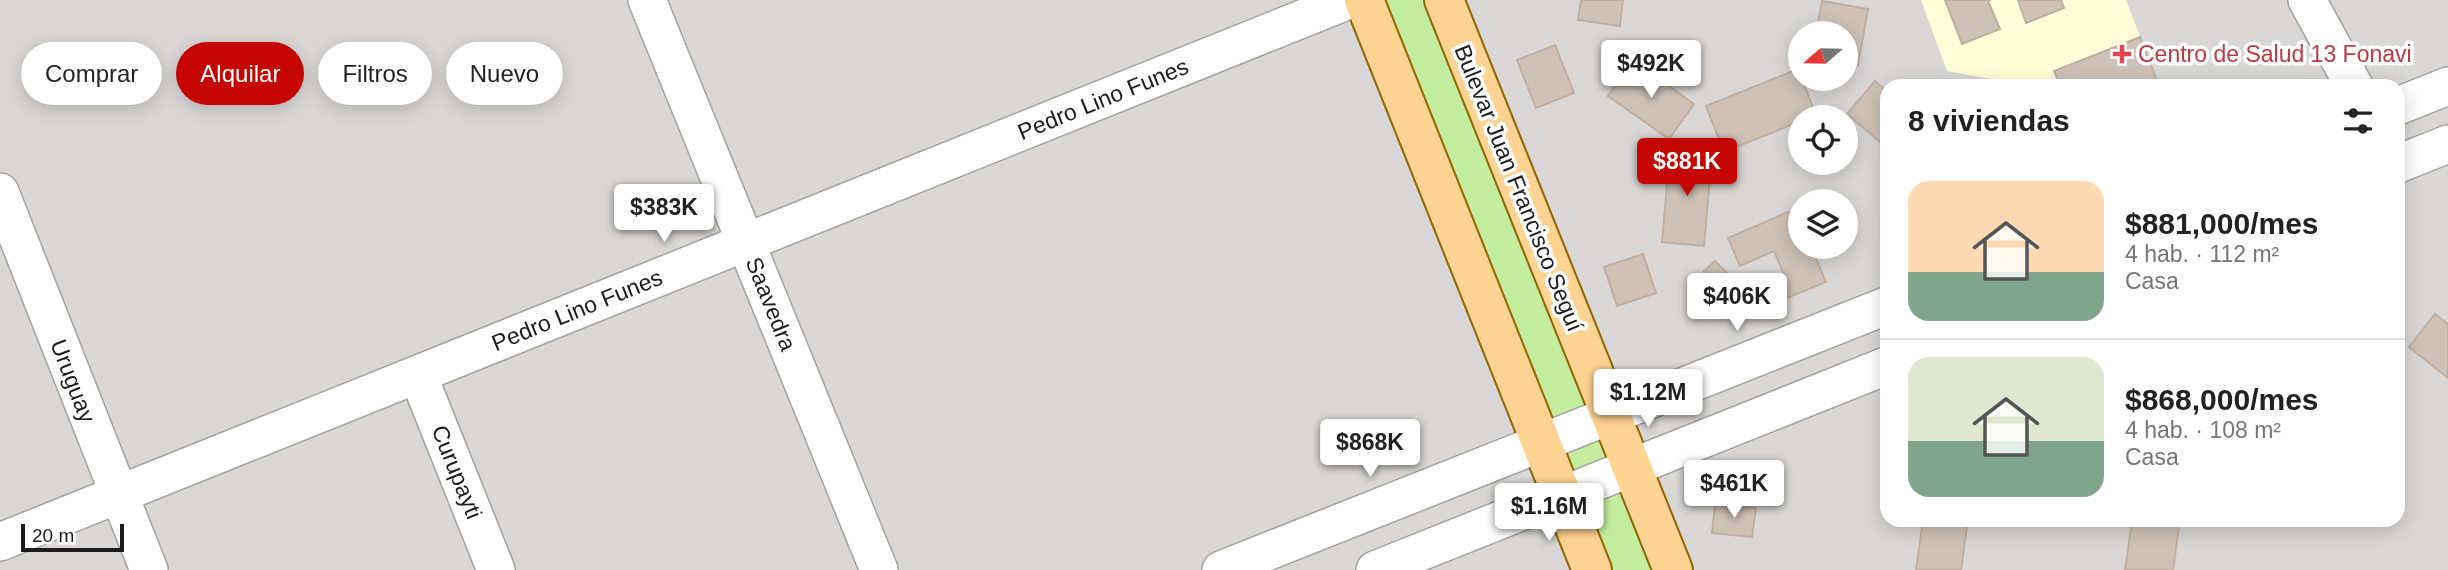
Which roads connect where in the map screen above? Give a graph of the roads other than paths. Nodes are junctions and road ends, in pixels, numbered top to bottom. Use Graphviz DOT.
graph roads {
  1 [pos="647,0"];
  2 [pos="1349,0"];
  3 [pos="1364,0"];
  4 [pos="1444,0"];
  5 [pos="2308,0"];
  6 [pos="2350,79"];
  7 [pos="2448,86"];
  8 [pos="2405,103"];
  9 [pos="2448,144"];
  10 [pos="2405,161"];
  11 [pos="0,192"];
  12 [pos="746,243"];
  13 [pos="1880,308"];
  14 [pos="1880,368"];
  15 [pos="418,375"];
  16 [pos="1609,414"];
  17 [pos="1540,441"];
  18 [pos="1631,466"];
  19 [pos="118,495"];
  20 [pos="1562,495"];
  21 [pos="0,542"];
  22 [pos="149,570"];
  23 [pos="496,570"];
  24 [pos="879,570"];
  25 [pos="1221,570"];
  26 [pos="1375,570"];
  27 [pos="1592,570"];
  28 [pos="1672,570"];
  1 -- 12 [label="street, Saavedra"];
  2 -- 12 [label="street, Pedro Lino Funes"];
  3 -- 17 [label="main road"];
  4 -- 16 [label="main road, Bulevar Juan Francisco Seguí"];
  5 -- 6 [label="street"];
  7 -- 8 [label="street"];
  9 -- 10 [label="street"];
  11 -- 19 [label="street, Uruguay"];
  12 -- 15 [label="street, Pedro Lino Funes"];
  12 -- 24 [label="street, Saavedra"];
  13 -- 16 [label="street"];
  14 -- 18 [label="street"];
  15 -- 19 [label="street, Pedro Lino Funes"];
  15 -- 23 [label="street, Curupayti"];
  16 -- 17 [label="street"];
  16 -- 18 [label="main road, Bulevar Juan Francisco Seguí"];
  17 -- 20 [label="main road"];
  17 -- 25 [label="street"];
  18 -- 20 [label="street"];
  18 -- 28 [label="main road, Bulevar Juan Francisco Seguí"];
  19 -- 21 [label="street, Pedro Lino Funes"];
  19 -- 22 [label="street, Uruguay"];
  20 -- 26 [label="street"];
  20 -- 27 [label="main road"];
}
